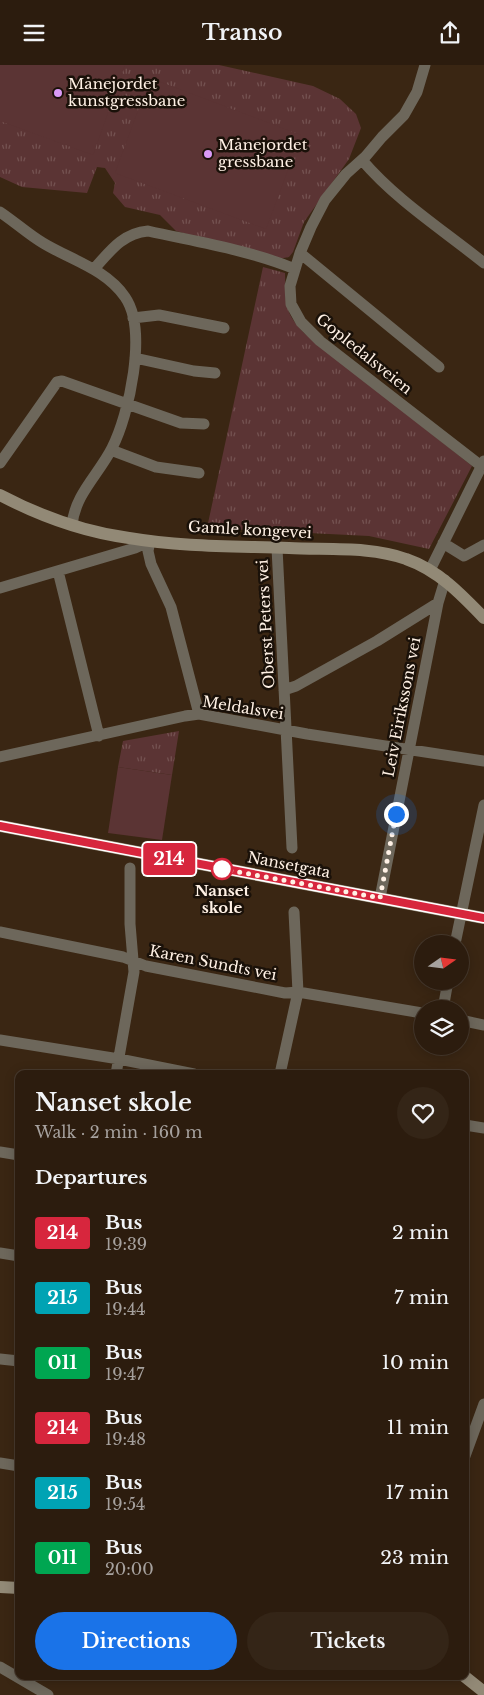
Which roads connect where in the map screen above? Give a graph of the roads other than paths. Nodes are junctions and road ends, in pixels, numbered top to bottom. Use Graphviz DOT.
graph roads {
  1 [pos="425,65"];
  2 [pos="362,160"];
  3 [pos="0,212"];
  4 [pos="300,253"];
  5 [pos="484,263"];
  6 [pos="94,269"];
  7 [pos="295,269"];
  8 [pos="133,318"];
  9 [pos="224,327"];
  10 [pos="135,358"];
  11 [pos="439,367"];
  12 [pos="216,373"];
  13 [pos="127,405"];
  14 [pos="204,425"];
  15 [pos="111,450"];
  16 [pos="0,463"];
  17 [pos="483,464"];
  18 [pos="199,473"];
  19 [pos="0,495"];
  20 [pos="72,525"];
  21 [pos="150,541"];
  22 [pos="443,543"];
  23 [pos="484,545"];
  24 [pos="277,548"];
  25 [pos="430,570"];
  26 [pos="58,571"];
  27 [pos="445,580"];
  28 [pos="0,588"];
  29 [pos="438,603"];
  30 [pos="484,618"];
  31 [pos="284,690"];
  32 [pos="199,714"];
  33 [pos="286,730"];
  34 [pos="99,736"];
  35 [pos="409,749"];
  36 [pos="0,757"];
  37 [pos="484,761"];
  38 [pos="484,805"];
  39 [pos="0,826"];
  40 [pos="292,848"];
  41 [pos="130,868"];
  42 [pos="380,898"];
  43 [pos="294,912"];
  44 [pos="462,914"];
  45 [pos="484,918"];
  46 [pos="0,932"];
  47 [pos="458,935"];
  48 [pos="134,961"];
  49 [pos="298,992"];
  50 [pos="414,1012"];
  51 [pos="469,1022"];
  52 [pos="484,1025"];
  53 [pos="0,1040"];
  54 [pos="119,1059"];
  55 [pos="117,1070"];
  56 [pos="174,1070"];
  57 [pos="281,1070"];
  58 [pos="469,1126"];
  59 [pos="484,1128"];
  60 [pos="0,1152"];
  61 [pos="15,1154"];
  62 [pos="0,1253"];
  63 [pos="15,1255"];
  64 [pos="0,1359"];
  65 [pos="15,1361"];
  66 [pos="484,1404"];
  67 [pos="469,1445"];
  68 [pos="0,1463"];
  69 [pos="15,1465"];
  70 [pos="0,1587"];
  71 [pos="15,1589"];
  72 [pos="0,1667"];
  73 [pos="15,1676"];
  74 [pos="22,1680"];
  75 [pos="469,1680"];
  76 [pos="484,1692"];
  77 [pos="48,1695"];
  1 -- 2 [label="street, Gopledalsveien"];
  2 -- 4 [label="street, Gopledalsveien"];
  2 -- 5 [label="street"];
  3 -- 6 [label="street"];
  4 -- 7 [label="street, Gopledalsveien"];
  4 -- 11 [label="street"];
  6 -- 7 [label="street"];
  6 -- 8 [label="street"];
  7 -- 17 [label="street, Gopledalsveien"];
  8 -- 9 [label="street"];
  8 -- 10 [label="street"];
  10 -- 12 [label="street"];
  10 -- 13 [label="street"];
  13 -- 14 [label="street"];
  13 -- 15 [label="street"];
  13 -- 16 [label="street"];
  15 -- 18 [label="street"];
  15 -- 20 [label="street"];
  17 -- 22 [label="street"];
  19 -- 20 [label="main road, Gamle kongevei"];
  20 -- 21 [label="main road, Gamle kongevei"];
  21 -- 24 [label="main road, Gamle kongevei"];
  21 -- 26 [label="street"];
  21 -- 32 [label="street"];
  22 -- 23 [label="street"];
  22 -- 25 [label="street"];
  24 -- 25 [label="main road, Gamle kongevei"];
  24 -- 31 [label="street, Oberst Peters vei"];
  25 -- 27 [label="main road, Gamle kongevei"];
  26 -- 28 [label="street"];
  26 -- 34 [label="street"];
  27 -- 29 [label="street, Leiv Eirikssons vei"];
  27 -- 30 [label="main road, Gamle kongevei"];
  29 -- 31 [label="street"];
  29 -- 35 [label="street, Leiv Eirikssons vei"];
  31 -- 33 [label="street, Oberst Peters vei"];
  32 -- 33 [label="street, Meldalsvei"];
  32 -- 34 [label="street, Meldalsvei"];
  33 -- 35 [label="street, Meldalsvei"];
  33 -- 40 [label="street, Oberst Peters vei"];
  34 -- 36 [label="street, Meldalsvei"];
  35 -- 37 [label="street, Meldalsvei"];
  35 -- 42 [label="street, Leiv Eirikssons vei"];
  38 -- 44 [label="street"];
  39 -- 42 [label="main road, Nansetgata"];
  41 -- 48 [label="street"];
  42 -- 44 [label="main road, Nansetgata"];
  43 -- 49 [label="street"];
  44 -- 45 [label="main road, Nansetgata"];
  44 -- 47 [label="street"];
  46 -- 48 [label="street, Karen Sundts vei"];
  48 -- 49 [label="street, Karen Sundts vei"];
  48 -- 54 [label="street"];
  49 -- 50 [label="street, Karen Sundts vei"];
  49 -- 57 [label="street"];
  51 -- 52 [label="street"];
  53 -- 54 [label="street"];
  54 -- 55 [label="street"];
  54 -- 56 [label="street"];
  58 -- 59 [label="street"];
  60 -- 61 [label="street"];
  62 -- 63 [label="street"];
  64 -- 65 [label="street"];
  66 -- 67 [label="street"];
  68 -- 69 [label="street"];
  70 -- 71 [label="main road"];
  72 -- 73 [label="street"];
  74 -- 77 [label="street"];
  75 -- 76 [label="main road"];
}
